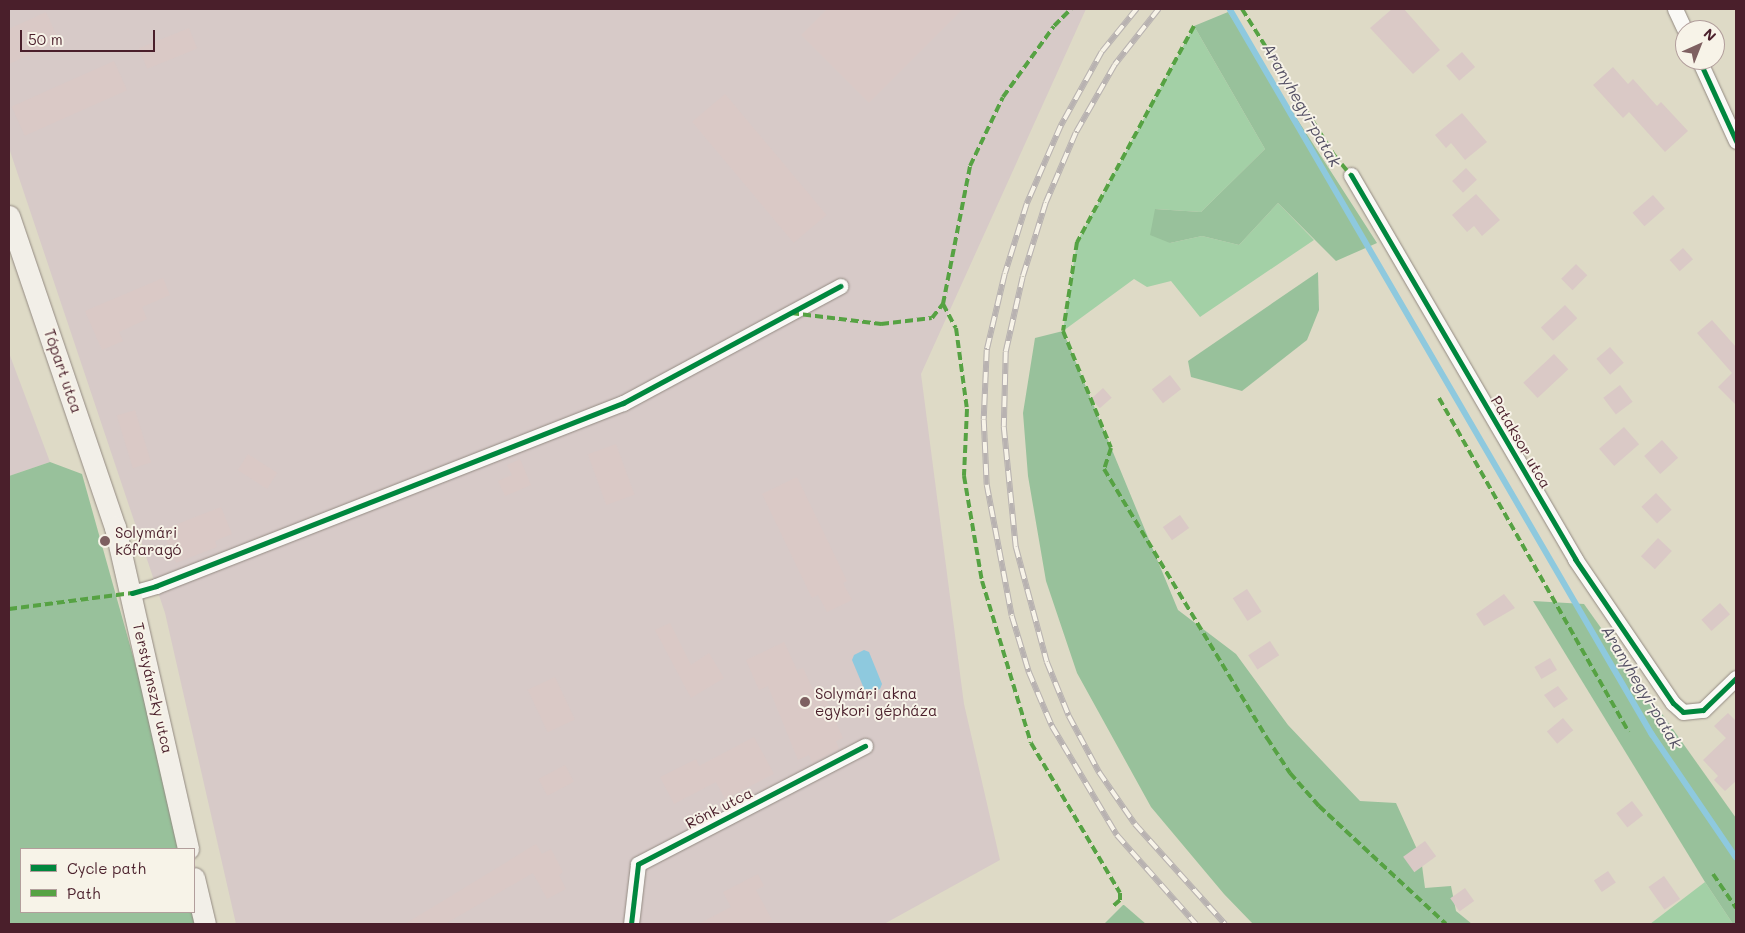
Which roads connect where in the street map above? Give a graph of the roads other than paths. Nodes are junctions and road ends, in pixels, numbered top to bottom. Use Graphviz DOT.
graph roads {
  1 [pos="1704,70"];
  2 [pos="1736,138"];
  3 [pos="1351,175"];
  4 [pos="9,216"];
  5 [pos="840,286"];
  6 [pos="115,527"];
  7 [pos="132,592"];
  8 [pos="1736,678"];
  9 [pos="865,746"];
  10 [pos="188,848"];
  11 [pos="195,882"];
  12 [pos="205,924"];
  13 [pos="631,924"];
  1 -- 2 [label="street"];
  3 -- 8 [label="street, Pataksor utca"];
  4 -- 6 [label="main road, Tópart utca"];
  5 -- 7 [label="street"];
  6 -- 7 [label="main road, Terstyánszky utca"];
  7 -- 10 [label="main road, Terstyánszky utca"];
  9 -- 13 [label="street, Rönk utca"];
  11 -- 12 [label="main road"];
}
